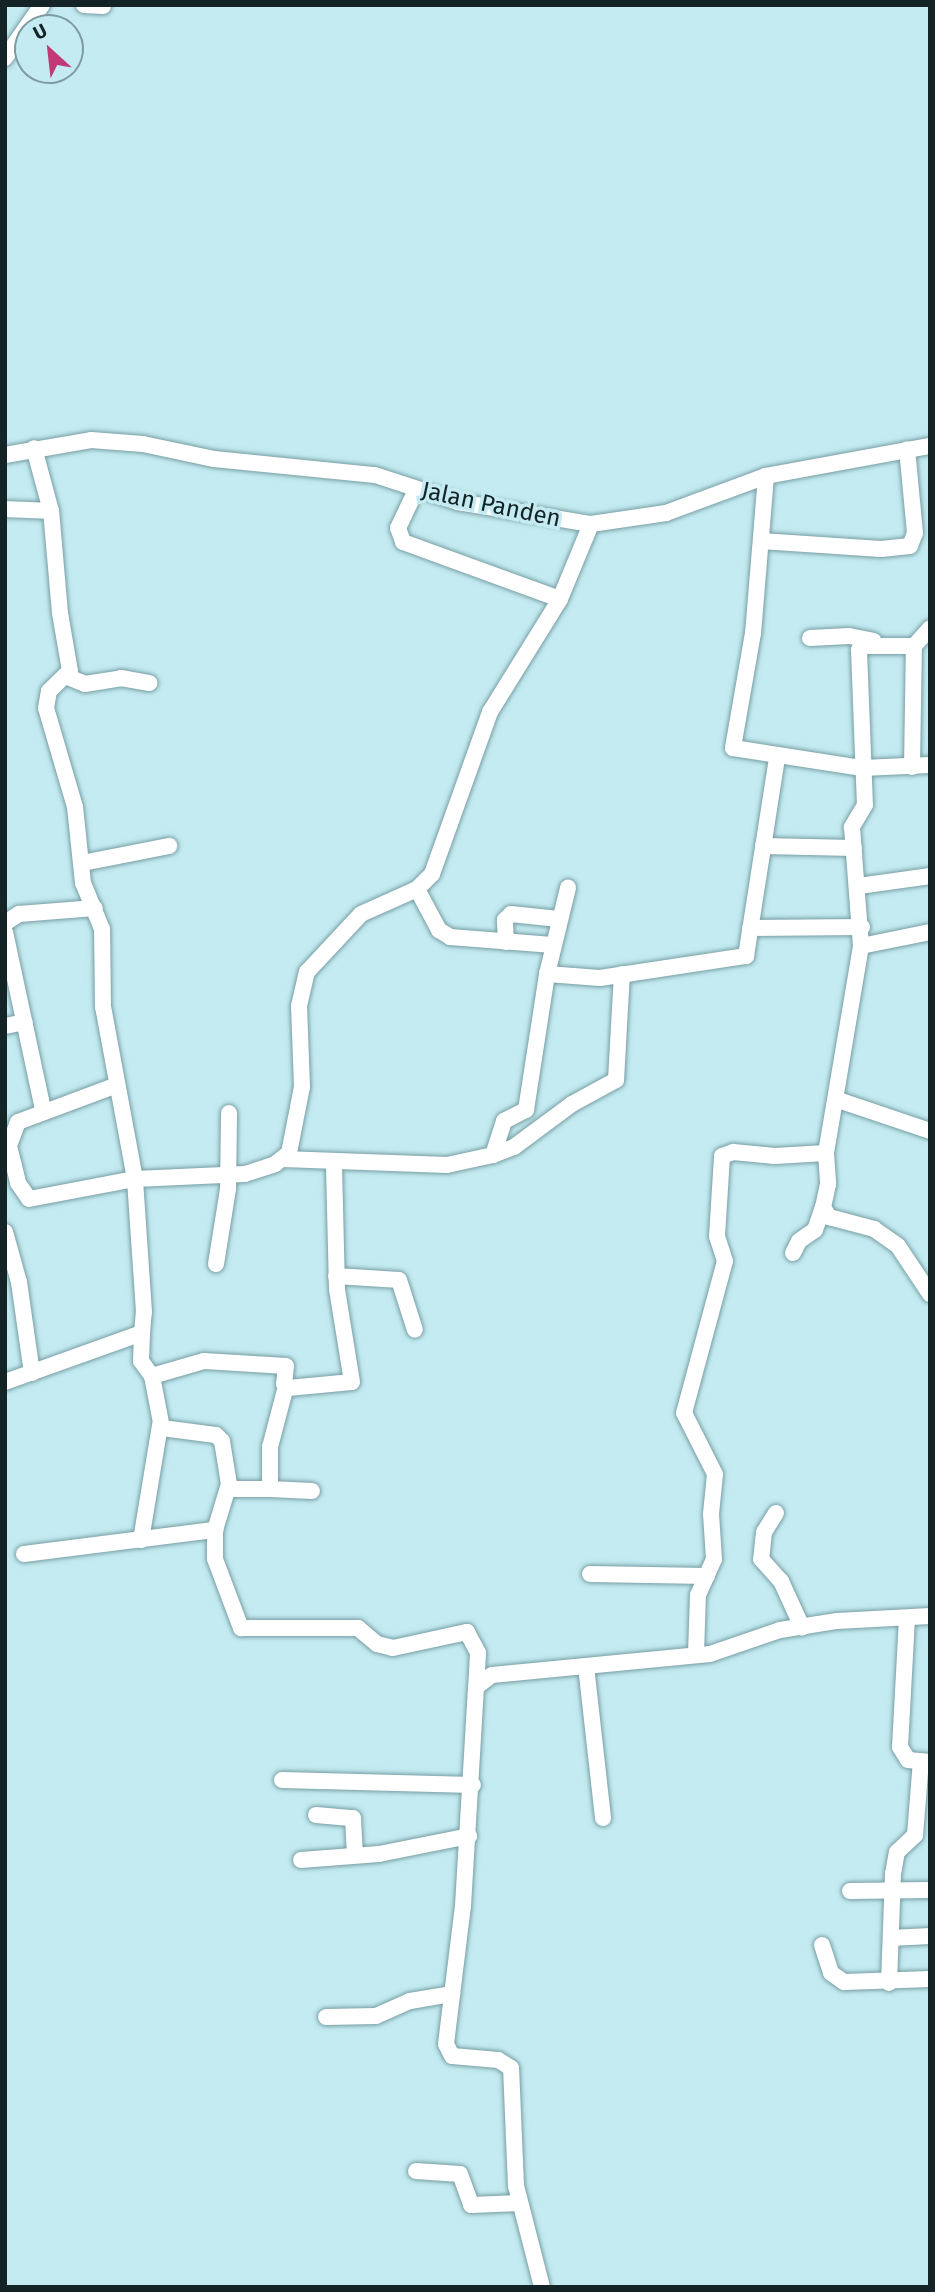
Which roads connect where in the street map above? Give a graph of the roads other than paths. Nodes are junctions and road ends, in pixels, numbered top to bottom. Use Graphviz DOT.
graph roads {
  1 [pos="41,5"];
  2 [pos="84,5"];
  3 [pos="103,6"];
  4 [pos="5,58"];
  5 [pos="930,446"];
  6 [pos="34,448"];
  7 [pos="907,449"];
  8 [pos="5,455"];
  9 [pos="766,476"];
  10 [pos="416,490"];
  11 [pos="5,509"];
  12 [pos="51,511"];
  13 [pos="592,524"];
  14 [pos="761,541"];
  15 [pos="560,598"];
  16 [pos="930,628"];
  17 [pos="810,638"];
  18 [pos="883,646"];
  19 [pos="914,646"];
  20 [pos="68,677"];
  21 [pos="922,678"];
  22 [pos="150,683"];
  23 [pos="777,758"];
  24 [pos="930,765"];
  25 [pos="912,767"];
  26 [pos="862,768"];
  27 [pos="930,770"];
  28 [pos="169,846"];
  29 [pos="763,846"];
  30 [pos="854,848"];
  31 [pos="82,863"];
  32 [pos="930,876"];
  33 [pos="859,887"];
  34 [pos="568,888"];
  35 [pos="417,889"];
  36 [pos="95,908"];
  37 [pos="559,919"];
  38 [pos="5,923"];
  39 [pos="862,927"];
  40 [pos="750,928"];
  41 [pos="5,932"];
  42 [pos="930,932"];
  43 [pos="506,942"];
  44 [pos="552,945"];
  45 [pos="861,946"];
  46 [pos="547,974"];
  47 [pos="622,974"];
  48 [pos="25,1022"];
  49 [pos="5,1026"];
  50 [pos="117,1085"];
  51 [pos="838,1100"];
  52 [pos="43,1110"];
  53 [pos="229,1113"];
  54 [pos="930,1131"];
  55 [pos="826,1153"];
  56 [pos="8,1154"];
  57 [pos="493,1155"];
  58 [pos="283,1159"];
  59 [pos="334,1162"];
  60 [pos="228,1176"];
  61 [pos="135,1179"];
  62 [pos="823,1207"];
  63 [pos="5,1232"];
  64 [pos="793,1253"];
  65 [pos="216,1264"];
  66 [pos="336,1276"];
  67 [pos="930,1294"];
  68 [pos="415,1330"];
  69 [pos="142,1333"];
  70 [pos="32,1373"];
  71 [pos="152,1376"];
  72 [pos="5,1381"];
  73 [pos="286,1386"];
  74 [pos="160,1425"];
  75 [pos="229,1489"];
  76 [pos="270,1489"];
  77 [pos="312,1491"];
  78 [pos="776,1513"];
  79 [pos="215,1530"];
  80 [pos="141,1539"];
  81 [pos="24,1554"];
  82 [pos="590,1574"];
  83 [pos="708,1576"];
  84 [pos="930,1616"];
  85 [pos="906,1618"];
  86 [pos="802,1627"];
  87 [pos="696,1654"];
  88 [pos="586,1666"];
  89 [pos="476,1687"];
  90 [pos="926,1762"];
  91 [pos="282,1780"];
  92 [pos="473,1785"];
  93 [pos="316,1815"];
  94 [pos="603,1818"];
  95 [pos="469,1836"];
  96 [pos="355,1855"];
  97 [pos="302,1860"];
  98 [pos="893,1890"];
  99 [pos="930,1890"];
  100 [pos="850,1891"];
  101 [pos="930,1936"];
  102 [pos="891,1938"];
  103 [pos="822,1945"];
  104 [pos="930,1979"];
  105 [pos="889,1983"];
  106 [pos="452,1994"];
  107 [pos="326,2017"];
  108 [pos="416,2171"];
  109 [pos="520,2203"];
  110 [pos="542,2287"];
  1 -- 4 [label="street"];
  2 -- 3 [label="street"];
  5 -- 7 [label="street, Jalan Panden"];
  6 -- 8 [label="street, Jalan Panden"];
  6 -- 10 [label="street, Jalan Panden"];
  6 -- 12 [label="street"];
  7 -- 9 [label="street, Jalan Panden"];
  7 -- 14 [label="street"];
  9 -- 13 [label="street, Jalan Panden"];
  9 -- 14 [label="street"];
  10 -- 13 [label="street, Jalan Panden"];
  10 -- 15 [label="street"];
  11 -- 12 [label="street"];
  12 -- 20 [label="street"];
  13 -- 15 [label="street"];
  14 -- 23 [label="street"];
  15 -- 35 [label="street"];
  16 -- 19 [label="street"];
  17 -- 18 [label="street"];
  18 -- 19 [label="street"];
  18 -- 26 [label="street"];
  19 -- 21 [label="street"];
  20 -- 22 [label="street"];
  20 -- 31 [label="street"];
  21 -- 25 [label="street"];
  23 -- 26 [label="street"];
  23 -- 29 [label="street"];
  24 -- 25 [label="street"];
  24 -- 27 [label="street"];
  25 -- 26 [label="street"];
  26 -- 30 [label="street"];
  28 -- 31 [label="street"];
  29 -- 30 [label="street"];
  29 -- 40 [label="street"];
  30 -- 33 [label="street"];
  31 -- 36 [label="street"];
  32 -- 33 [label="street"];
  33 -- 39 [label="street"];
  34 -- 37 [label="street"];
  35 -- 43 [label="street"];
  35 -- 58 [label="street"];
  36 -- 38 [label="street"];
  36 -- 50 [label="street"];
  37 -- 43 [label="street"];
  37 -- 44 [label="street"];
  39 -- 40 [label="street"];
  39 -- 45 [label="street"];
  40 -- 47 [label="street"];
  41 -- 48 [label="street"];
  42 -- 45 [label="street"];
  43 -- 44 [label="street"];
  44 -- 46 [label="street"];
  45 -- 51 [label="street"];
  46 -- 47 [label="street"];
  46 -- 57 [label="street"];
  47 -- 57 [label="street"];
  48 -- 49 [label="street"];
  48 -- 52 [label="street"];
  50 -- 52 [label="street"];
  50 -- 61 [label="street"];
  51 -- 54 [label="street"];
  51 -- 55 [label="street"];
  52 -- 56 [label="street"];
  53 -- 60 [label="street"];
  55 -- 62 [label="street"];
  55 -- 83 [label="street"];
  56 -- 61 [label="street"];
  57 -- 59 [label="street"];
  58 -- 59 [label="street"];
  58 -- 60 [label="street"];
  59 -- 66 [label="street"];
  60 -- 61 [label="street"];
  60 -- 65 [label="street"];
  61 -- 69 [label="street"];
  62 -- 64 [label="street"];
  62 -- 67 [label="street"];
  63 -- 70 [label="street"];
  66 -- 68 [label="street"];
  66 -- 73 [label="street"];
  69 -- 70 [label="street"];
  69 -- 71 [label="street"];
  70 -- 72 [label="street"];
  71 -- 73 [label="street"];
  71 -- 74 [label="street"];
  73 -- 76 [label="street"];
  74 -- 75 [label="street"];
  74 -- 80 [label="street"];
  75 -- 76 [label="street"];
  75 -- 79 [label="street"];
  76 -- 77 [label="street"];
  78 -- 86 [label="street"];
  79 -- 80 [label="street"];
  79 -- 89 [label="street"];
  80 -- 81 [label="street"];
  82 -- 83 [label="street"];
  83 -- 87 [label="street"];
  84 -- 85 [label="street"];
  85 -- 86 [label="street"];
  85 -- 90 [label="street"];
  86 -- 87 [label="street"];
  87 -- 88 [label="street"];
  88 -- 89 [label="street"];
  88 -- 94 [label="street"];
  89 -- 92 [label="street"];
  90 -- 98 [label="street"];
  91 -- 92 [label="street"];
  92 -- 95 [label="street"];
  93 -- 96 [label="street"];
  95 -- 96 [label="street"];
  95 -- 106 [label="street"];
  96 -- 97 [label="street"];
  98 -- 99 [label="street"];
  98 -- 100 [label="street"];
  98 -- 102 [label="street"];
  101 -- 102 [label="street"];
  102 -- 105 [label="street"];
  103 -- 105 [label="street"];
  104 -- 105 [label="street"];
  106 -- 107 [label="street"];
  106 -- 109 [label="street"];
  108 -- 109 [label="street"];
  109 -- 110 [label="street"];
}
